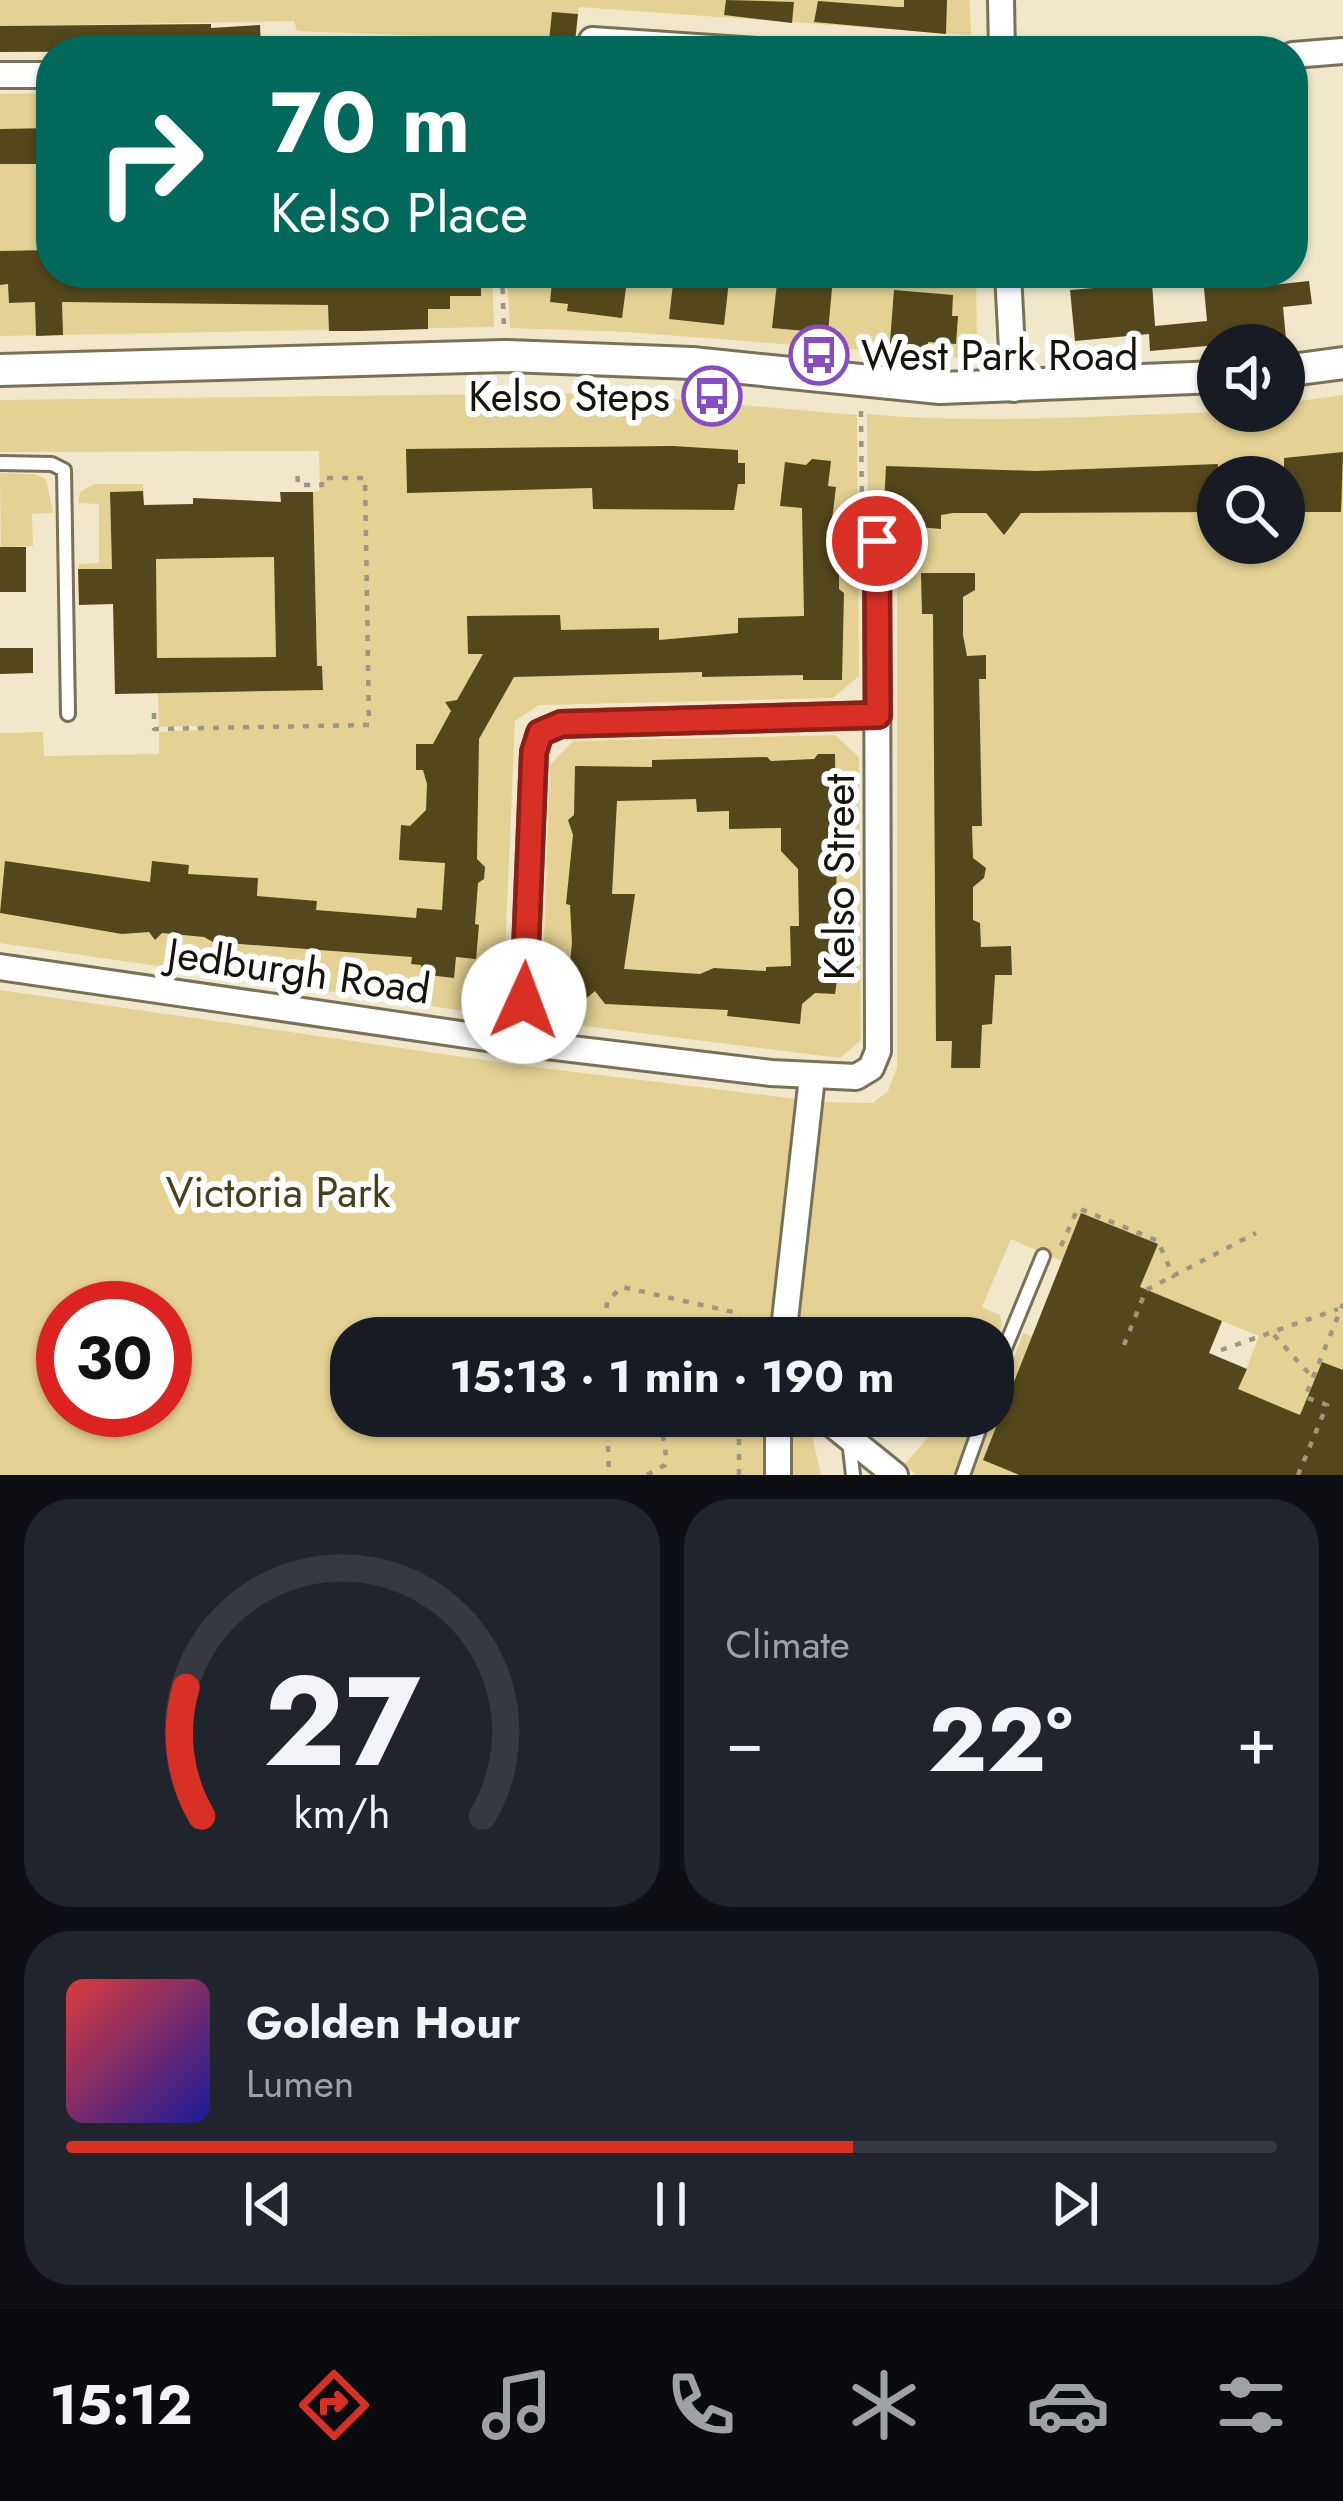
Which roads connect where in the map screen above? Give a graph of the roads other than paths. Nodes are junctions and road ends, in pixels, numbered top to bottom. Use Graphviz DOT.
graph roads {
  1 [pos="1001,0"];
  2 [pos="1002,36"];
  3 [pos="1343,51"];
  4 [pos="1308,54"];
  5 [pos="0,75"];
  6 [pos="36,75"];
  7 [pos="1009,288"];
  8 [pos="1343,363"];
  9 [pos="1305,368"];
  10 [pos="0,370"];
  11 [pos="1197,378"];
  12 [pos="1014,389"];
  13 [pos="0,463"];
  14 [pos="870,536"];
  15 [pos="68,714"];
  16 [pos="878,715"];
  17 [pos="0,967"];
  18 [pos="522,1043"];
  19 [pos="871,1068"];
  20 [pos="812,1077"];
  21 [pos="1043,1256"];
  22 [pos="785,1317"];
  23 [pos="1014,1326"];
  24 [pos="778,1437"];
  25 [pos="849,1437"];
  26 [pos="850,1437"];
  27 [pos="976,1437"];
  28 [pos="778,1475"];
  29 [pos="853,1475"];
  30 [pos="895,1475"];
  31 [pos="962,1475"];
  1 -- 2 [label="street"];
  3 -- 4 [label="street"];
  5 -- 6 [label="street"];
  7 -- 12 [label="street"];
  8 -- 9 [label="street"];
  10 -- 12 [label="street"];
  11 -- 12 [label="street"];
  13 -- 15 [label="lane"];
  14 -- 16 [label="street, Kelso Street"];
  16 -- 18 [label="street"];
  16 -- 19 [label="street, Kelso Street"];
  17 -- 18 [label="street, Jedburgh Road"];
  18 -- 20 [label="street, Jedburgh Road"];
  19 -- 20 [label="street, Jedburgh Road"];
  20 -- 22 [label="street"];
  21 -- 23 [label="lane"];
  24 -- 28 [label="street"];
  25 -- 29 [label="lane"];
  26 -- 30 [label="street"];
  27 -- 31 [label="lane"];
}
